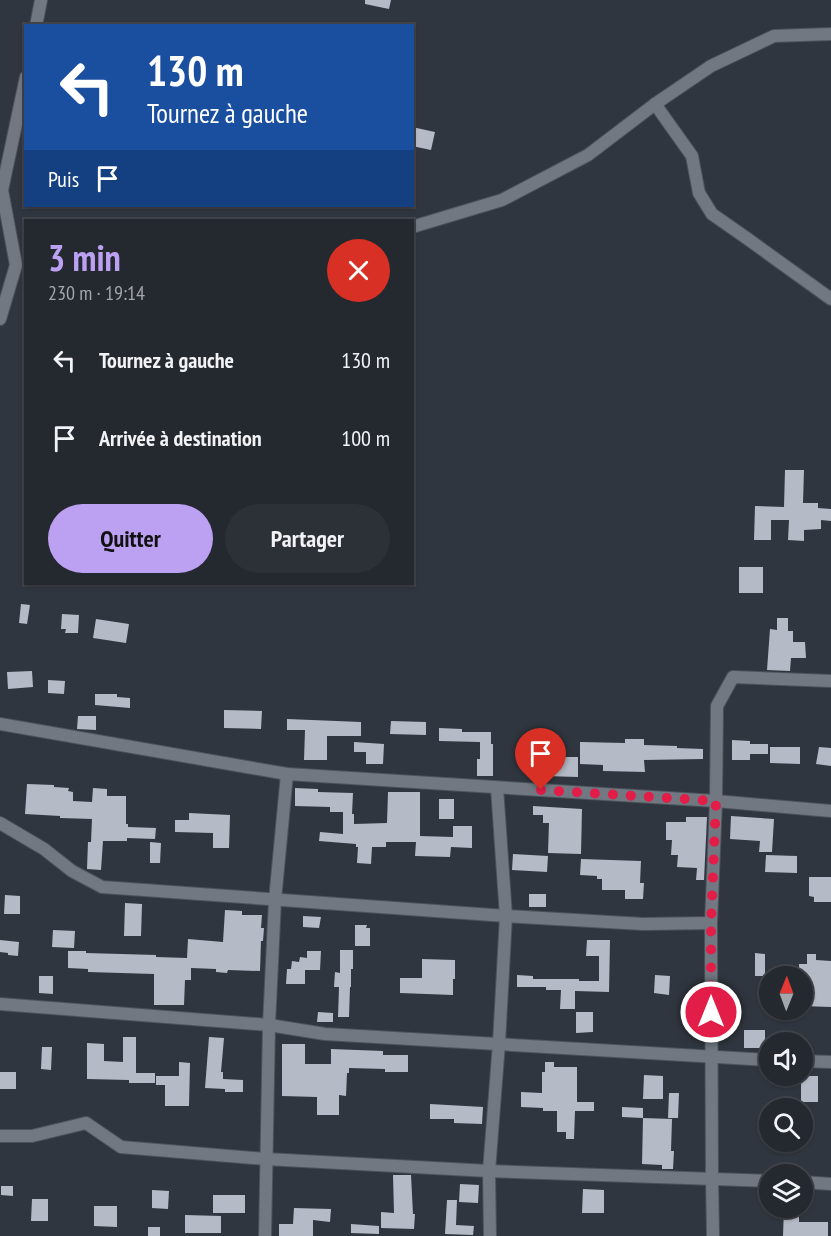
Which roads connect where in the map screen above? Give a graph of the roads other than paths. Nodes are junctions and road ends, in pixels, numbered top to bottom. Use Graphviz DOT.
graph roads {
  1 [pos="41,0"];
  2 [pos="36,24"];
  3 [pos="831,34"];
  4 [pos="24,86"];
  5 [pos="655,104"];
  6 [pos="414,226"];
  7 [pos="21,266"];
  8 [pos="831,299"];
  9 [pos="0,319"];
  10 [pos="831,681"];
  11 [pos="0,724"];
  12 [pos="287,774"];
  13 [pos="497,788"];
  14 [pos="716,801"];
  15 [pos="831,811"];
  16 [pos="0,823"];
  17 [pos="275,900"];
  18 [pos="506,916"];
  19 [pos="711,923"];
  20 [pos="0,1004"];
  21 [pos="269,1025"];
  22 [pos="499,1043"];
  23 [pos="711,1057"];
  24 [pos="759,1059"];
  25 [pos="813,1061"];
  26 [pos="831,1062"];
  27 [pos="0,1136"];
  28 [pos="266,1159"];
  29 [pos="489,1171"];
  30 [pos="711,1178"];
  31 [pos="759,1180"];
  32 [pos="813,1183"];
  33 [pos="831,1184"];
  34 [pos="266,1236"];
  35 [pos="490,1236"];
  36 [pos="713,1236"];
  1 -- 2 [label="street"];
  3 -- 5 [label="street"];
  4 -- 7 [label="street"];
  5 -- 6 [label="street"];
  5 -- 8 [label="street"];
  7 -- 9 [label="street"];
  10 -- 14 [label="street"];
  11 -- 12 [label="street"];
  12 -- 13 [label="street"];
  12 -- 17 [label="street"];
  13 -- 14 [label="street"];
  13 -- 18 [label="street"];
  14 -- 15 [label="street"];
  14 -- 19 [label="street"];
  16 -- 17 [label="street"];
  17 -- 18 [label="street"];
  17 -- 21 [label="street"];
  18 -- 19 [label="street"];
  18 -- 22 [label="street"];
  19 -- 23 [label="street"];
  20 -- 21 [label="street"];
  21 -- 22 [label="street"];
  21 -- 28 [label="street"];
  22 -- 23 [label="street"];
  22 -- 29 [label="street"];
  23 -- 24 [label="street"];
  23 -- 30 [label="street"];
  25 -- 26 [label="street"];
  27 -- 28 [label="street"];
  28 -- 29 [label="street"];
  28 -- 34 [label="street"];
  29 -- 30 [label="street"];
  29 -- 35 [label="street"];
  30 -- 31 [label="street"];
  30 -- 36 [label="street"];
  32 -- 33 [label="street"];
}
